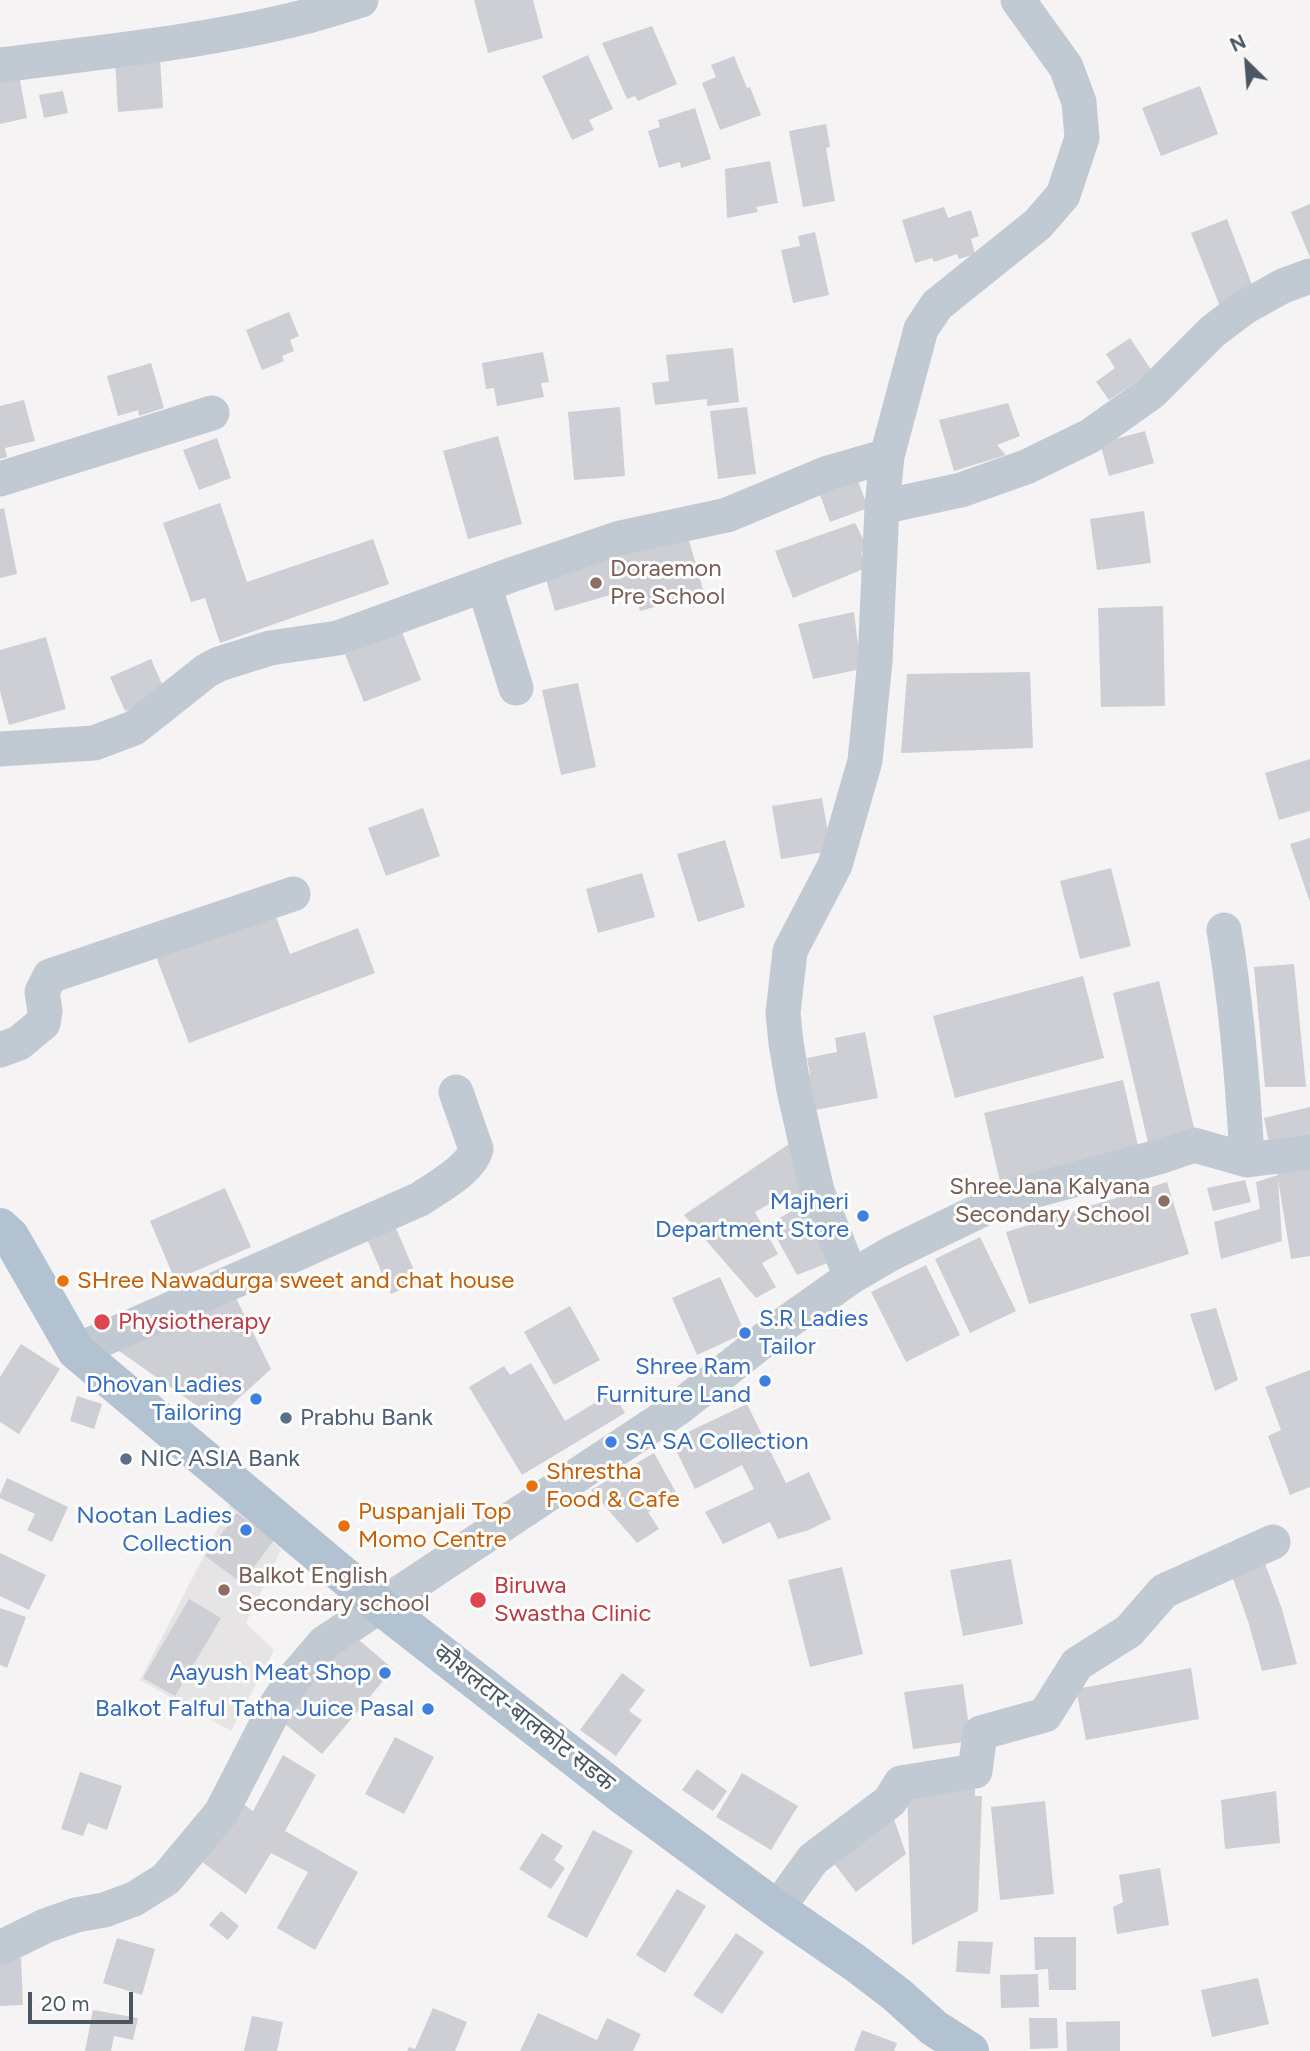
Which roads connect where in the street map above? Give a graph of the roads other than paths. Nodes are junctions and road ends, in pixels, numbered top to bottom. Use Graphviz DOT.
graph roads {
  1 [pos="361,0"];
  2 [pos="1018,0"];
  3 [pos="302,8"];
  4 [pos="0,65"];
  5 [pos="1310,276"];
  6 [pos="212,413"];
  7 [pos="887,456"];
  8 [pos="0,480"];
  9 [pos="882,507"];
  10 [pos="484,585"];
  11 [pos="516,688"];
  12 [pos="0,749"];
  13 [pos="293,894"];
  14 [pos="1224,930"];
  15 [pos="0,1049"];
  16 [pos="456,1092"];
  17 [pos="1310,1152"];
  18 [pos="1247,1160"];
  19 [pos="0,1227"];
  20 [pos="851,1277"];
  21 [pos="76,1351"];
  22 [pos="1273,1542"];
  23 [pos="380,1606"];
  24 [pos="777,1909"];
  25 [pos="0,1948"];
  26 [pos="970,2051"];
  1 -- 3 [label="street"];
  2 -- 7 [label="street"];
  3 -- 4 [label="street"];
  5 -- 9 [label="street"];
  6 -- 8 [label="street"];
  7 -- 9 [label="street"];
  7 -- 10 [label="street"];
  9 -- 20 [label="street"];
  10 -- 11 [label="street"];
  10 -- 12 [label="street"];
  13 -- 15 [label="street"];
  14 -- 18 [label="street"];
  16 -- 21 [label="street"];
  17 -- 18 [label="street"];
  18 -- 20 [label="street"];
  19 -- 21 [label="main road, कौशलटार-बालकोट सडक"];
  20 -- 23 [label="street"];
  21 -- 23 [label="main road, कौशलटार-बालकोट सडक"];
  22 -- 24 [label="street"];
  23 -- 24 [label="main road, कौशलटार-बालकोट सडक"];
  23 -- 25 [label="street"];
  24 -- 26 [label="main road, कौशलटार-बालकोट सडक"];
}
